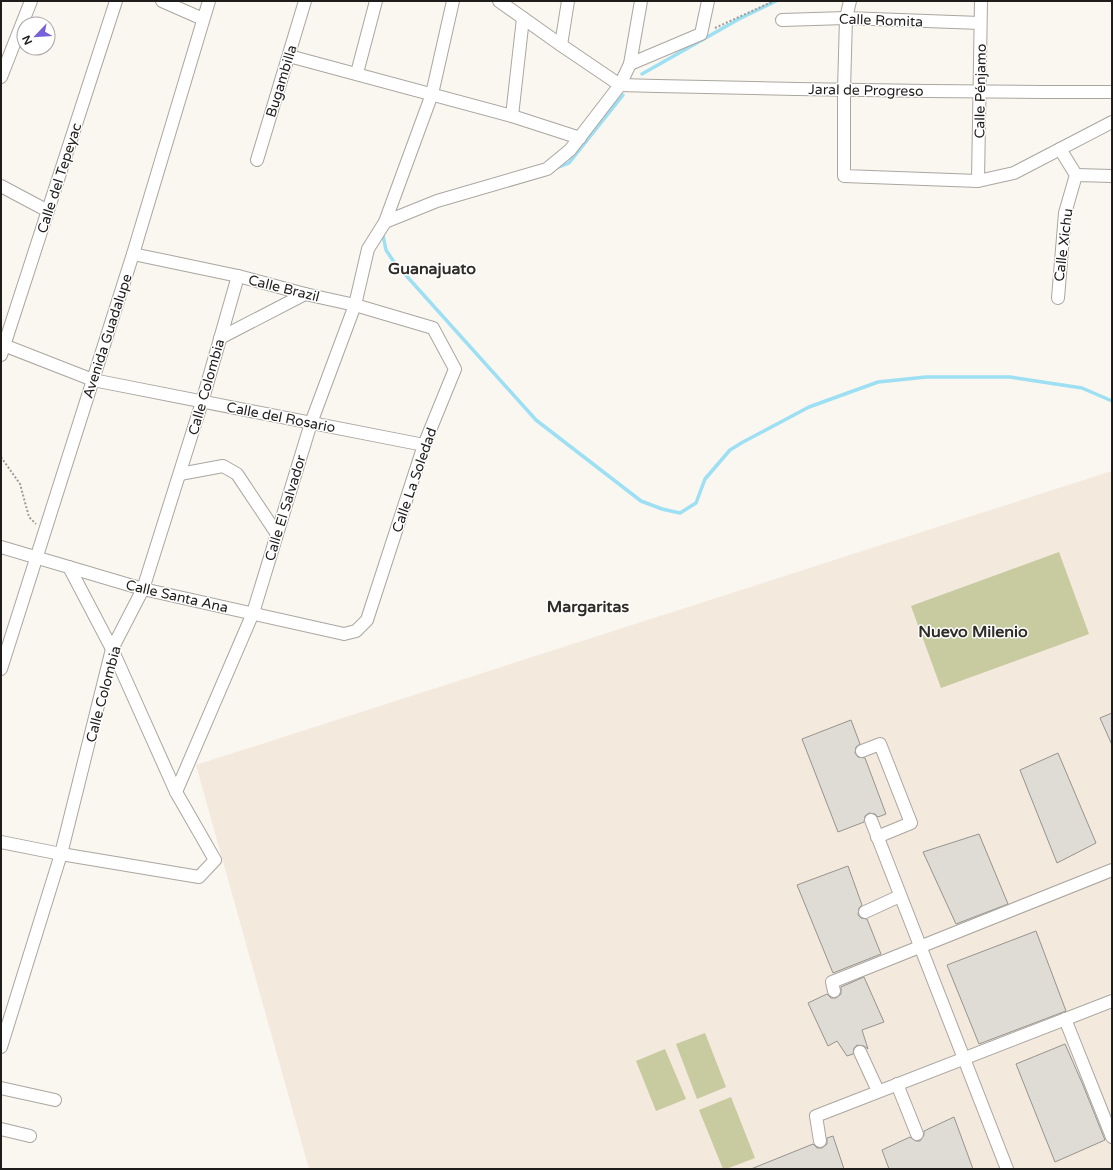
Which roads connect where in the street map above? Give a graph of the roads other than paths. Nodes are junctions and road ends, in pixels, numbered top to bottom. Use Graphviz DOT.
graph roads {
  1 [pos="31,1"];
  2 [pos="116,1"];
  3 [pos="162,1"];
  4 [pos="209,1"];
  5 [pos="305,1"];
  6 [pos="376,1"];
  7 [pos="453,1"];
  8 [pos="499,1"];
  9 [pos="568,1"];
  10 [pos="641,1"];
  11 [pos="708,1"];
  12 [pos="850,1"];
  13 [pos="981,1"];
  14 [pos="523,18"];
  15 [pos="846,18"];
  16 [pos="203,19"];
  17 [pos="782,20"];
  18 [pos="980,23"];
  19 [pos="561,45"];
  20 [pos="289,56"];
  21 [pos="630,64"];
  22 [pos="357,73"];
  23 [pos="1,77"];
  24 [pos="620,85"];
  25 [pos="844,90"];
  26 [pos="980,92"];
  27 [pos="1112,92"];
  28 [pos="432,94"];
  29 [pos="512,116"];
  30 [pos="1112,122"];
  31 [pos="580,138"];
  32 [pos="1060,150"];
  33 [pos="257,160"];
  34 [pos="1076,175"];
  35 [pos="1112,176"];
  36 [pos="978,181"];
  37 [pos="1,186"];
  38 [pos="48,211"];
  39 [pos="385,222"];
  40 [pos="133,254"];
  41 [pos="238,276"];
  42 [pos="305,294"];
  43 [pos="1058,298"];
  44 [pos="355,305"];
  45 [pos="433,328"];
  46 [pos="220,338"];
  47 [pos="2,349"];
  48 [pos="93,380"];
  49 [pos="202,402"];
  50 [pos="310,423"];
  51 [pos="424,445"];
  52 [pos="180,474"];
  53 [pos="277,534"];
  54 [pos="1,547"];
  55 [pos="36,558"];
  56 [pos="69,567"];
  57 [pos="143,589"];
  58 [pos="253,613"];
  59 [pos="356,632"];
  60 [pos="112,650"];
  61 [pos="1,669"];
  62 [pos="862,751"];
  63 [pos="176,792"];
  64 [pos="870,820"];
  65 [pos="877,837"];
  66 [pos="1,842"];
  67 [pos="61,854"];
  68 [pos="1112,870"];
  69 [pos="900,896"];
  70 [pos="865,912"];
  71 [pos="920,946"];
  72 [pos="834,991"];
  73 [pos="1112,1001"];
  74 [pos="1065,1019"];
  75 [pos="1,1047"];
  76 [pos="860,1052"];
  77 [pos="964,1058"];
  78 [pos="897,1084"];
  79 [pos="1,1088"];
  80 [pos="878,1091"];
  81 [pos="55,1100"];
  82 [pos="1,1129"];
  83 [pos="917,1134"];
  84 [pos="30,1136"];
  85 [pos="1112,1137"];
  86 [pos="820,1141"];
  87 [pos="1007,1169"];
  1 -- 23 [label="street"];
  2 -- 38 [label="street, Calle del Tepeyac"];
  3 -- 16 [label="street"];
  4 -- 16 [label="street, Avenida Guadalupe"];
  5 -- 20 [label="street, Bugambilla"];
  6 -- 22 [label="street"];
  7 -- 28 [label="street, Calle El Salvador"];
  8 -- 14 [label="street"];
  9 -- 19 [label="street"];
  10 -- 21 [label="street"];
  11 -- 21 [label="street"];
  12 -- 15 [label="street"];
  13 -- 18 [label="street, Calle Pénjamo"];
  14 -- 19 [label="street"];
  14 -- 29 [label="street"];
  15 -- 17 [label="street, Calle Romita"];
  15 -- 18 [label="street, Calle Romita"];
  15 -- 25 [label="street"];
  16 -- 40 [label="street, Avenida Guadalupe"];
  18 -- 26 [label="street, Calle Pénjamo"];
  19 -- 24 [label="street"];
  20 -- 22 [label="street"];
  20 -- 33 [label="street, Bugambilla"];
  21 -- 24 [label="street"];
  22 -- 28 [label="street"];
  24 -- 25 [label="street, Jaral de Progreso"];
  24 -- 31 [label="street"];
  25 -- 26 [label="street, Jaral de Progreso"];
  25 -- 36 [label="street"];
  26 -- 27 [label="street, Jaral de Progreso"];
  26 -- 36 [label="street, Calle Pénjamo"];
  28 -- 29 [label="street"];
  28 -- 39 [label="street, Calle El Salvador"];
  29 -- 31 [label="street"];
  30 -- 32 [label="street"];
  31 -- 39 [label="street"];
  32 -- 34 [label="street"];
  32 -- 36 [label="street"];
  34 -- 35 [label="street"];
  34 -- 43 [label="street, Calle Xichu"];
  37 -- 38 [label="street"];
  38 -- 47 [label="street, Calle del Tepeyac"];
  39 -- 44 [label="street, Calle El Salvador"];
  40 -- 41 [label="street, Calle Brazil"];
  40 -- 48 [label="street, Avenida Guadalupe"];
  41 -- 42 [label="street, Calle Brazil"];
  41 -- 46 [label="street, Calle Colombia"];
  42 -- 44 [label="street, Calle Brazil"];
  42 -- 46 [label="street"];
  44 -- 45 [label="street, Calle Brazil"];
  44 -- 50 [label="street, Calle El Salvador"];
  45 -- 51 [label="street, Calle La Soledad"];
  46 -- 49 [label="street, Calle Colombia"];
  47 -- 48 [label="street, Calle del Rosario"];
  48 -- 49 [label="street, Calle del Rosario"];
  48 -- 55 [label="street, Avenida Guadalupe"];
  49 -- 50 [label="street, Calle del Rosario"];
  49 -- 52 [label="street, Calle Colombia"];
  50 -- 51 [label="street, Calle del Rosario"];
  50 -- 53 [label="street, Calle El Salvador"];
  51 -- 59 [label="street, Calle La Soledad"];
  52 -- 53 [label="street"];
  52 -- 57 [label="street, Calle Colombia"];
  53 -- 58 [label="street, Calle El Salvador"];
  54 -- 55 [label="street, Calle Santa Ana"];
  55 -- 56 [label="street, Calle Santa Ana"];
  55 -- 61 [label="street, Avenida Guadalupe"];
  56 -- 57 [label="street, Calle Santa Ana"];
  56 -- 60 [label="street"];
  57 -- 58 [label="street, Calle Santa Ana"];
  57 -- 60 [label="street, Calle Colombia"];
  58 -- 59 [label="street, Calle Santa Ana"];
  58 -- 63 [label="street, Calle El Salvador"];
  60 -- 63 [label="street"];
  60 -- 67 [label="street, Calle Colombia"];
  62 -- 65 [label="street"];
  63 -- 67 [label="street"];
  64 -- 65 [label="street"];
  65 -- 69 [label="street"];
  66 -- 67 [label="street"];
  67 -- 75 [label="street, Calle Colombia"];
  68 -- 71 [label="street"];
  69 -- 70 [label="street"];
  69 -- 71 [label="street"];
  71 -- 72 [label="street"];
  71 -- 77 [label="street"];
  73 -- 74 [label="street"];
  74 -- 77 [label="street"];
  74 -- 85 [label="street"];
  76 -- 80 [label="street"];
  77 -- 78 [label="street"];
  77 -- 87 [label="street"];
  78 -- 80 [label="street"];
  78 -- 83 [label="street"];
  79 -- 81 [label="street"];
  80 -- 86 [label="street"];
  82 -- 84 [label="street"];
}
